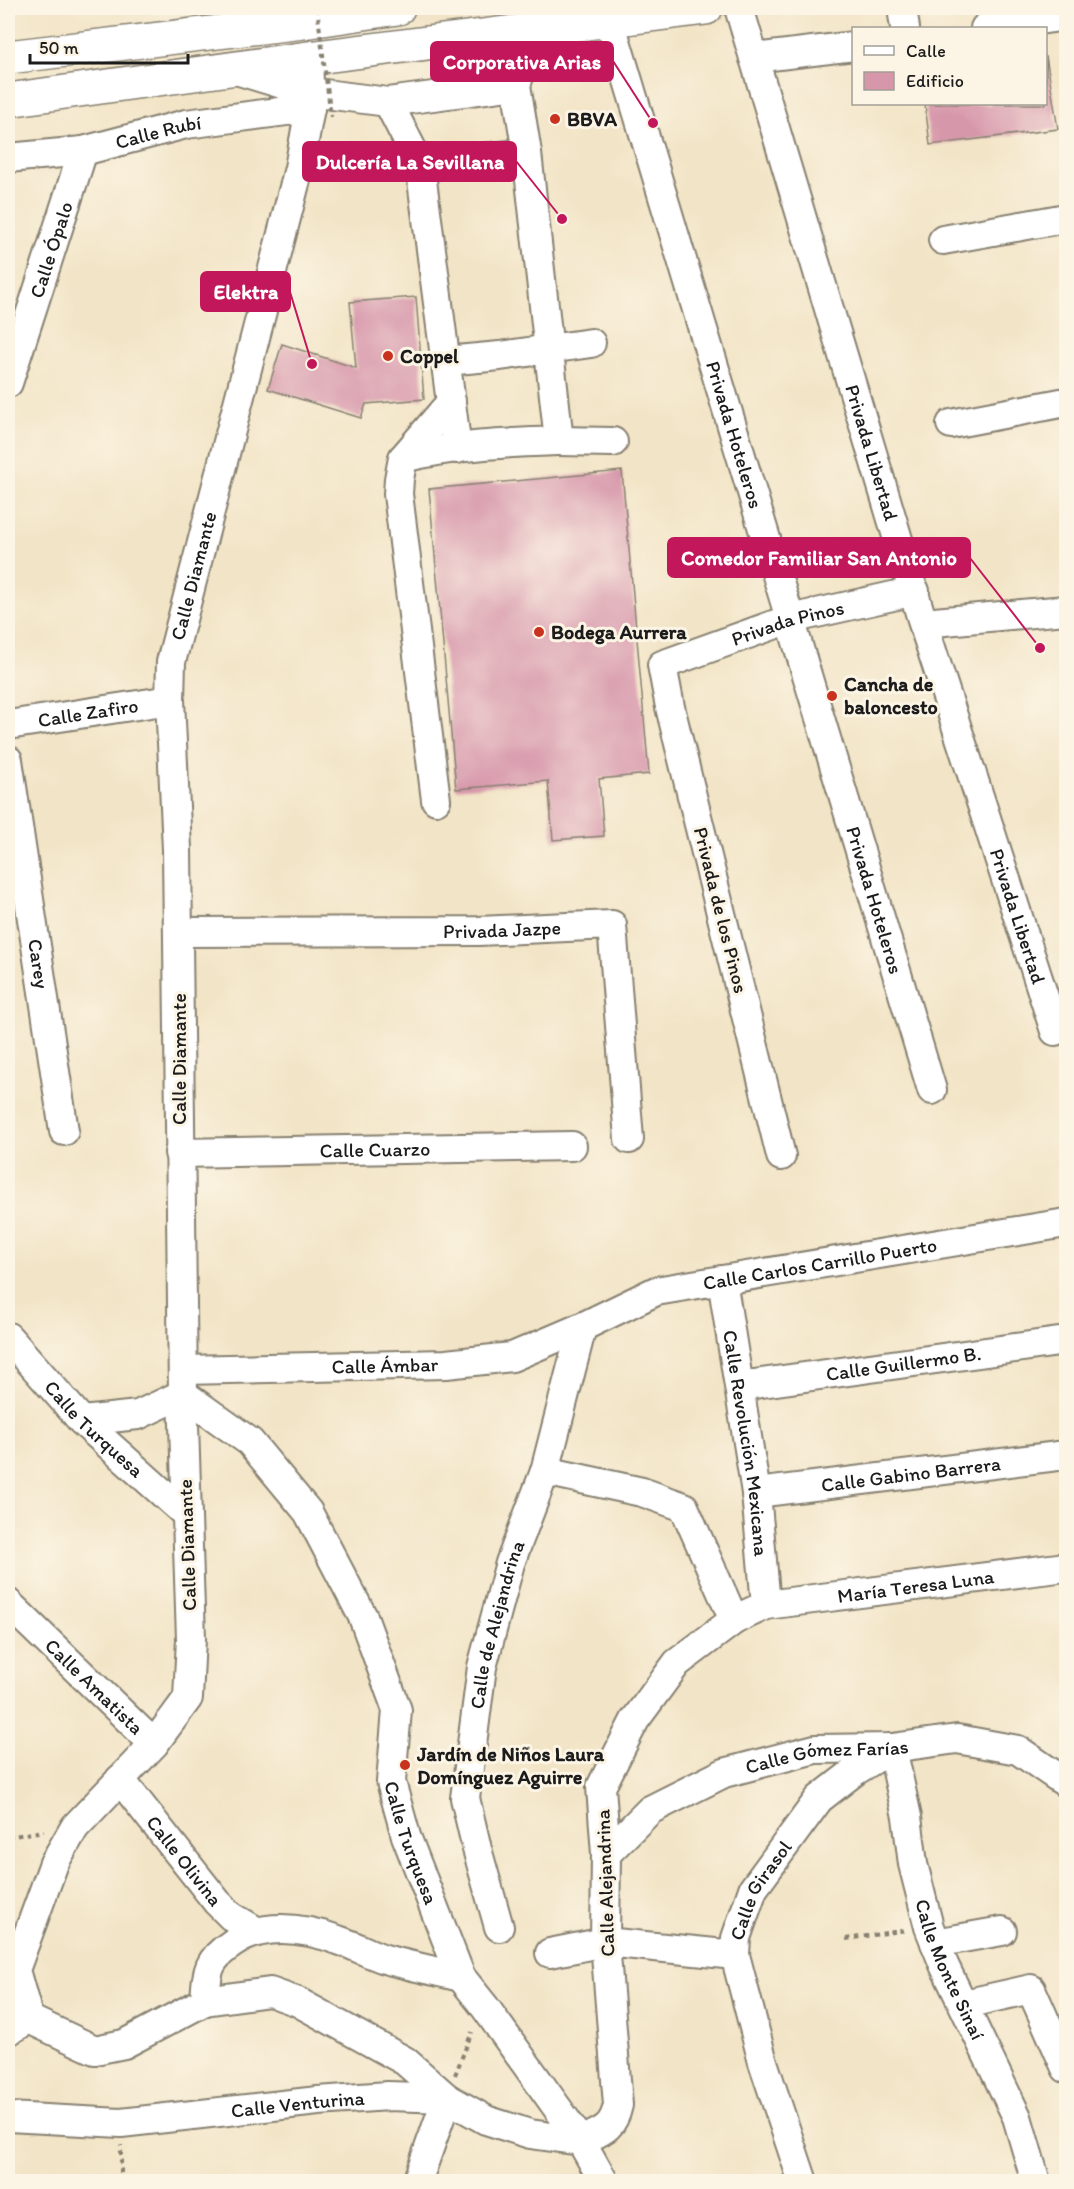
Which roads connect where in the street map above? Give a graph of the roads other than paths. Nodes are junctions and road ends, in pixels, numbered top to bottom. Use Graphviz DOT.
graph roads {
  1 [pos="398,8"];
  2 [pos="706,8"];
  3 [pos="739,8"];
  4 [pos="902,8"];
  5 [pos="1066,16"];
  6 [pos="263,17"];
  7 [pos="610,21"];
  8 [pos="905,27"];
  9 [pos="992,27"];
  10 [pos="536,28"];
  11 [pos="852,46"];
  12 [pos="8,57"];
  13 [pos="308,58"];
  14 [pos="754,58"];
  15 [pos="236,70"];
  16 [pos="516,86"];
  17 [pos="8,100"];
  18 [pos="388,102"];
  19 [pos="317,105"];
  20 [pos="83,151"];
  21 [pos="527,153"];
  22 [pos="8,158"];
  23 [pos="420,165"];
  24 [pos="1066,218"];
  25 [pos="943,240"];
  26 [pos="591,343"];
  27 [pos="548,350"];
  28 [pos="446,360"];
  29 [pos="8,383"];
  30 [pos="451,402"];
  31 [pos="1066,402"];
  32 [pos="951,424"];
  33 [pos="559,441"];
  34 [pos="613,442"];
  35 [pos="457,449"];
  36 [pos="403,458"];
  37 [pos="915,591"];
  38 [pos="1066,610"];
  39 [pos="790,619"];
  40 [pos="923,623"];
  41 [pos="662,665"];
  42 [pos="170,700"];
  43 [pos="8,725"];
  44 [pos="8,760"];
  45 [pos="436,800"];
  46 [pos="178,932"];
  47 [pos="1055,1031"];
  48 [pos="932,1090"];
  49 [pos="63,1131"];
  50 [pos="629,1139"];
  51 [pos="572,1146"];
  52 [pos="179,1153"];
  53 [pos="781,1156"];
  54 [pos="1066,1223"];
  55 [pos="722,1280"];
  56 [pos="582,1327"];
  57 [pos="8,1337"];
  58 [pos="1066,1341"];
  59 [pos="183,1382"];
  60 [pos="740,1386"];
  61 [pos="82,1421"];
  62 [pos="1066,1455"];
  63 [pos="545,1471"];
  64 [pos="756,1493"];
  65 [pos="186,1514"];
  66 [pos="1066,1567"];
  67 [pos="8,1603"];
  68 [pos="766,1605"];
  69 [pos="734,1620"];
  70 [pos="154,1744"];
  71 [pos="892,1748"];
  72 [pos="120,1779"];
  73 [pos="1066,1783"];
  74 [pos="606,1854"];
  75 [pos="499,1927"];
  76 [pos="256,1931"];
  77 [pos="1002,1931"];
  78 [pos="932,1935"];
  79 [pos="605,1942"];
  80 [pos="550,1953"];
  81 [pos="735,1955"];
  82 [pos="460,1977"];
  83 [pos="205,2001"];
  84 [pos="964,2004"];
  85 [pos="18,2025"];
  86 [pos="1066,2068"];
  87 [pos="447,2098"];
  88 [pos="8,2116"];
  89 [pos="581,2141"];
  90 [pos="417,2181"];
  91 [pos="604,2181"];
  92 [pos="803,2181"];
  93 [pos="1036,2181"];
  1 -- 6 [label="highway"];
  2 -- 7 [label="highway"];
  3 -- 14 [label="street, Privada Libertad"];
  4 -- 8 [label="street"];
  5 -- 9 [label="street"];
  6 -- 12 [label="highway"];
  7 -- 10 [label="highway"];
  7 -- 39 [label="street, Privada Hoteleros"];
  10 -- 13 [label="highway"];
  10 -- 16 [label="street"];
  11 -- 14 [label="street"];
  13 -- 15 [label="highway"];
  13 -- 19 [label="street, Calle Diamante"];
  14 -- 37 [label="street, Privada Libertad"];
  15 -- 17 [label="highway"];
  15 -- 19 [label="street"];
  16 -- 18 [label="street"];
  16 -- 21 [label="street"];
  18 -- 19 [label="street"];
  18 -- 23 [label="street"];
  19 -- 20 [label="street, Calle Rubí"];
  19 -- 42 [label="street, Calle Diamante"];
  20 -- 22 [label="street, Calle Rubí"];
  20 -- 29 [label="street, Calle Ópalo"];
  21 -- 23 [label="street"];
  21 -- 27 [label="street"];
  23 -- 28 [label="street"];
  24 -- 25 [label="street"];
  26 -- 27 [label="street"];
  27 -- 28 [label="street"];
  27 -- 33 [label="street"];
  28 -- 30 [label="street"];
  30 -- 35 [label="street"];
  30 -- 36 [label="street"];
  31 -- 32 [label="street"];
  33 -- 34 [label="street"];
  33 -- 35 [label="street"];
  35 -- 36 [label="street"];
  36 -- 45 [label="street"];
  37 -- 39 [label="street, Privada Pinos"];
  37 -- 40 [label="street, Privada Libertad"];
  38 -- 40 [label="street"];
  39 -- 41 [label="street, Privada Pinos"];
  39 -- 48 [label="street, Privada Hoteleros"];
  40 -- 47 [label="street, Privada Libertad"];
  41 -- 53 [label="street, Privada de los Pinos"];
  42 -- 43 [label="street, Calle Zafiro"];
  42 -- 46 [label="street, Calle Diamante"];
  44 -- 49 [label="street, Carey"];
  46 -- 50 [label="street, Privada Jazpe"];
  46 -- 52 [label="street, Calle Diamante"];
  51 -- 52 [label="street, Calle Cuarzo"];
  52 -- 59 [label="street, Calle Diamante"];
  54 -- 55 [label="street, Calle Carlos Carrillo Puerto"];
  55 -- 56 [label="street, Calle Carlos Carrillo Puerto"];
  55 -- 60 [label="street, Calle Revolución Mexicana"];
  56 -- 59 [label="street, Calle Ámbar"];
  56 -- 63 [label="street, Calle de Alejandrina"];
  57 -- 61 [label="street, Calle Turquesa"];
  58 -- 60 [label="street, Calle Guillermo B."];
  59 -- 61 [label="street"];
  59 -- 65 [label="street, Calle Diamante"];
  59 -- 82 [label="street, Calle Turquesa"];
  60 -- 64 [label="street, Calle Revolución Mexicana"];
  61 -- 65 [label="street, Calle Turquesa"];
  62 -- 64 [label="street, Calle Gabino Barrera"];
  63 -- 69 [label="street"];
  63 -- 75 [label="street, Calle de Alejandrina"];
  64 -- 68 [label="street, Calle Revolución Mexicana"];
  65 -- 70 [label="street, Calle Diamante"];
  66 -- 68 [label="street, María Teresa Luna"];
  67 -- 70 [label="street, Calle Amatista"];
  68 -- 69 [label="street, Calle Alejandrina"];
  69 -- 74 [label="street, Calle Alejandrina"];
  70 -- 72 [label="street, Calle Diamante"];
  71 -- 73 [label="street, Calle Gómez Farías"];
  71 -- 74 [label="street, Calle Gómez Farías"];
  71 -- 78 [label="street, Calle Monte Sinaí"];
  71 -- 81 [label="street, Calle Girasol"];
  72 -- 76 [label="street, Calle Olivina"];
  72 -- 85 [label="street, Calle Diamante"];
  74 -- 79 [label="street, Calle Alejandrina"];
  76 -- 82 [label="street"];
  76 -- 83 [label="street"];
  77 -- 78 [label="street"];
  78 -- 84 [label="street, Calle Monte Sinaí"];
  79 -- 80 [label="street"];
  79 -- 81 [label="street"];
  79 -- 89 [label="street, Calle Alejandrina"];
  81 -- 92 [label="street, Calle Girasol"];
  82 -- 89 [label="street, Calle Turquesa"];
  83 -- 85 [label="street, Calle Diamante"];
  83 -- 87 [label="street"];
  84 -- 86 [label="street"];
  84 -- 93 [label="street, Calle Monte Sinaí"];
  87 -- 88 [label="street, Calle Venturina"];
  87 -- 89 [label="street, Calle Venturina"];
  87 -- 90 [label="street"];
  89 -- 91 [label="street, Calle Turquesa"];
}
